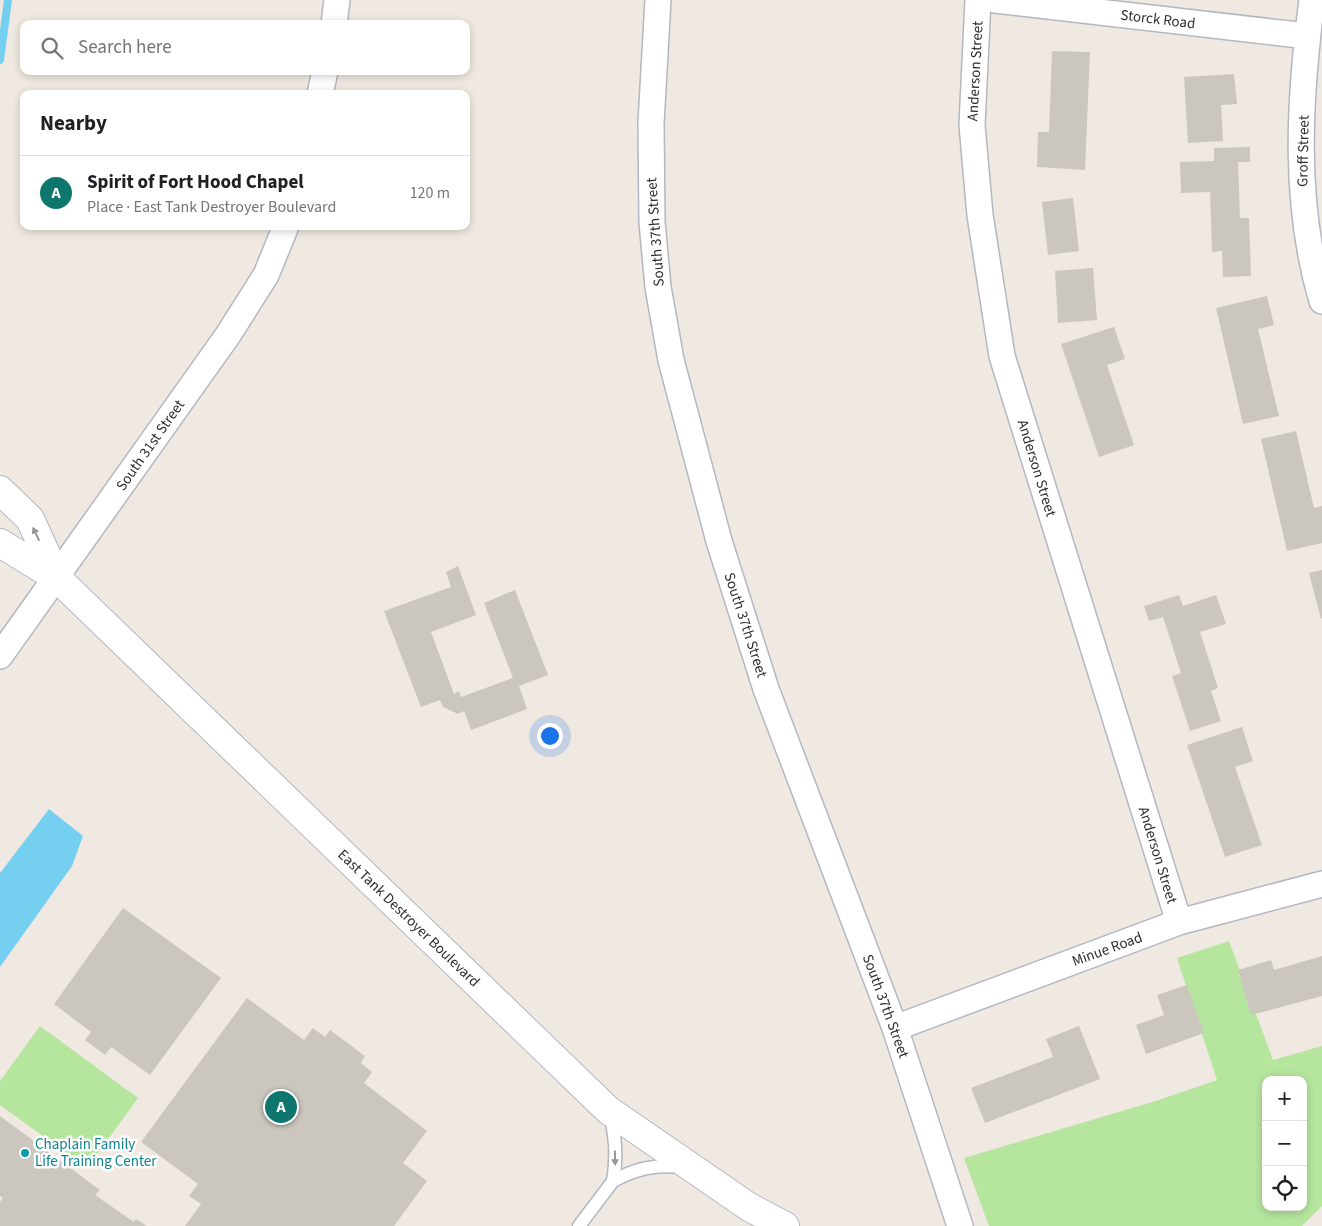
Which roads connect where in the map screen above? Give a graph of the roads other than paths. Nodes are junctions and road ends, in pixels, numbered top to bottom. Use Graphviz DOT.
graph roads {
  1 [pos="338,0"];
  2 [pos="658,0"];
  3 [pos="978,0"];
  4 [pos="995,0"];
  5 [pos="1312,0"];
  6 [pos="335,20"];
  7 [pos="1315,37"];
  8 [pos="324,75"];
  9 [pos="321,90"];
  10 [pos="284,230"];
  11 [pos="1322,301"];
  12 [pos="0,490"];
  13 [pos="0,542"];
  14 [pos="57,578"];
  15 [pos="0,656"];
  16 [pos="1322,884"];
  17 [pos="1179,922"];
  18 [pos="895,1028"];
  19 [pos="608,1110"];
  20 [pos="691,1168"];
  21 [pos="613,1181"];
  22 [pos="579,1226"];
  23 [pos="786,1226"];
  24 [pos="960,1226"];
  1 -- 6 [label="street"];
  2 -- 18 [label="street, South 37th Street"];
  3 -- 17 [label="street, Anderson Street"];
  4 -- 7 [label="street, Storck Road"];
  5 -- 7 [label="street, Groff Street"];
  7 -- 11 [label="street, Groff Street"];
  8 -- 9 [label="street"];
  10 -- 14 [label="street, South 31st Street"];
  14 -- 12 [label="street, East Tank Destroyer Boulevard, one-way"];
  13 -- 14 [label="street, East Tank Destroyer Boulevard"];
  14 -- 15 [label="street, South 31st Street"];
  14 -- 19 [label="street, East Tank Destroyer Boulevard"];
  16 -- 17 [label="street, Minue Road"];
  17 -- 18 [label="street, Minue Road"];
  18 -- 24 [label="street, South 37th Street"];
  19 -- 20 [label="street, East Tank Destroyer Boulevard"];
  19 -- 21 [label="lane, one-way"];
  20 -- 21 [label="lane"];
  20 -- 23 [label="street, East Tank Destroyer Boulevard"];
  21 -- 22 [label="lane"];
}
